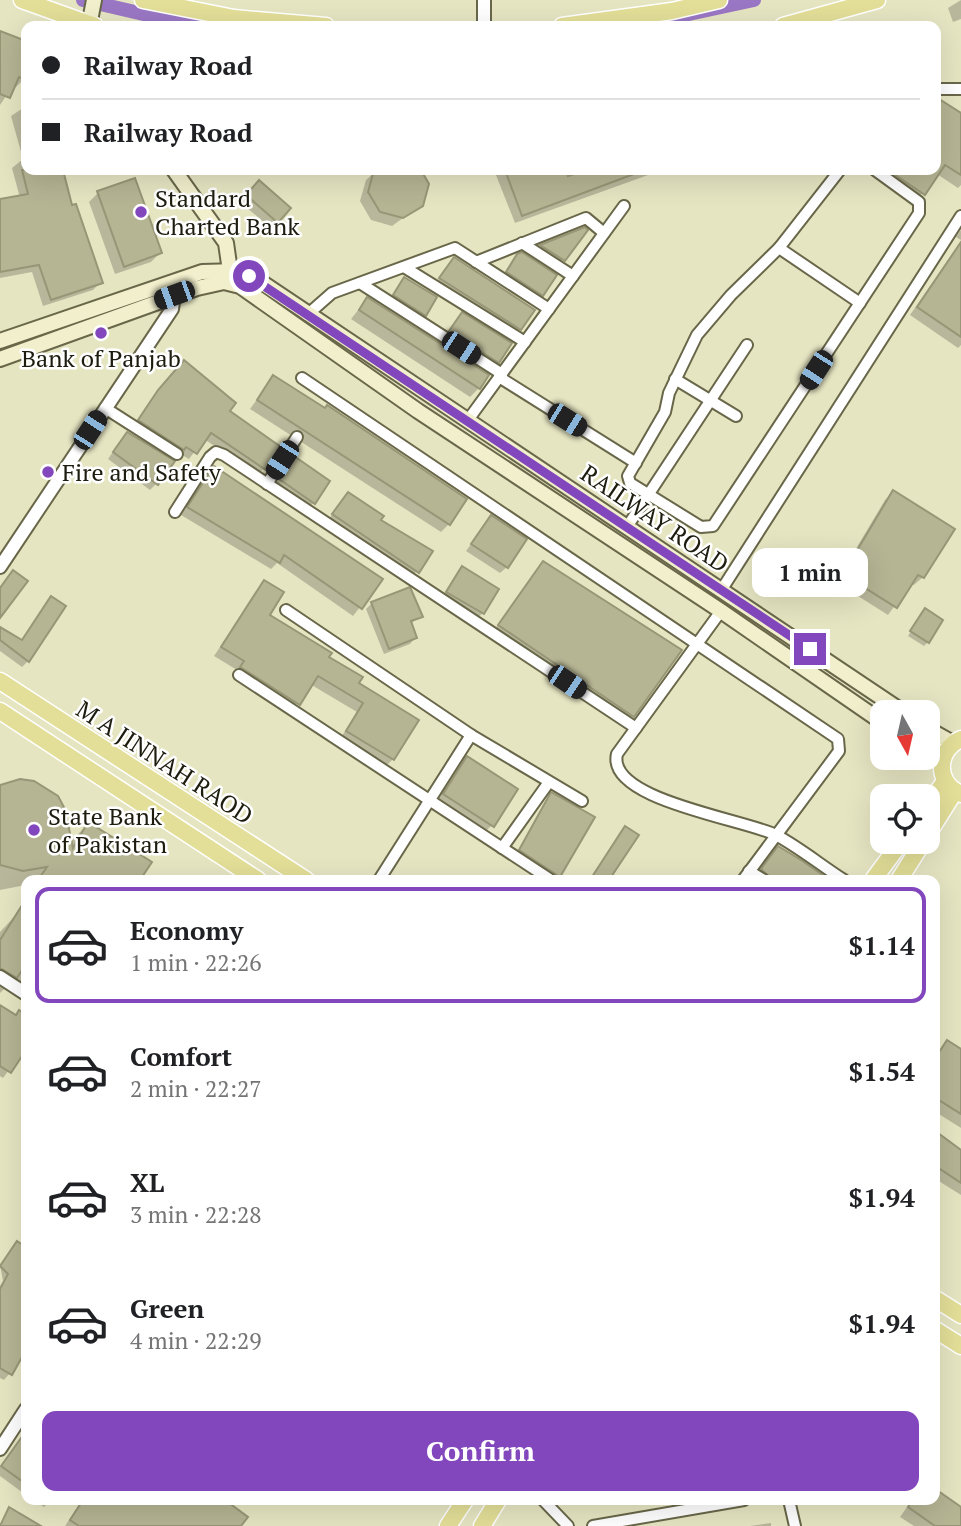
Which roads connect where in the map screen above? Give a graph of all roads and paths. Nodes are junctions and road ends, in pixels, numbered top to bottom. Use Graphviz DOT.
graph roads {
  1 [pos="22,0"];
  2 [pos="143,0"];
  3 [pos="484,0"];
  4 [pos="719,0"];
  5 [pos="877,0"];
  6 [pos="91,18"];
  7 [pos="268,21"];
  8 [pos="484,21"];
  9 [pos="599,21"];
  10 [pos="801,21"];
  11 [pos="941,89"];
  12 [pos="961,89"];
  13 [pos="178,175"];
  14 [pos="835,175"];
  15 [pos="881,175"];
  16 [pos="624,206"];
  17 [pos="961,216"];
  18 [pos="604,233"];
  19 [pos="522,243"];
  20 [pos="779,248"];
  21 [pos="476,262"];
  22 [pos="404,267"];
  23 [pos="573,276"];
  24 [pos="231,277"];
  25 [pos="360,283"];
  26 [pos="174,295"];
  27 [pos="860,303"];
  28 [pos="549,309"];
  29 [pos="307,315"];
  30 [pos="0,341"];
  31 [pos="525,342"];
  32 [pos="747,345"];
  33 [pos="0,359"];
  34 [pos="500,376"];
  35 [pos="302,378"];
  36 [pos="675,379"];
  37 [pos="711,400"];
  38 [pos="105,408"];
  39 [pos="736,416"];
  40 [pos="468,420"];
  41 [pos="297,437"];
  42 [pos="177,454"];
  43 [pos="636,463"];
  44 [pos="267,484"];
  45 [pos="649,494"];
  46 [pos="174,512"];
  47 [pos="627,527"];
  48 [pos="0,566"];
  49 [pos="722,589"];
  50 [pos="286,610"];
  51 [pos="721,611"];
  52 [pos="697,643"];
  53 [pos="239,675"];
  54 [pos="0,681"];
  55 [pos="885,700"];
  56 [pos="0,711"];
  57 [pos="870,714"];
  58 [pos="636,728"];
  59 [pos="940,734"];
  60 [pos="471,735"];
  61 [pos="957,741"];
  62 [pos="940,753"];
  63 [pos="940,766"];
  64 [pos="549,782"];
  65 [pos="954,788"];
  66 [pos="428,801"];
  67 [pos="582,801"];
  68 [pos="961,811"];
  69 [pos="940,813"];
  70 [pos="940,824"];
  71 [pos="775,835"];
  72 [pos="502,848"];
  73 [pos="892,854"];
  74 [pos="915,854"];
  75 [pos="250,875"];
  76 [pos="298,875"];
  77 [pos="382,875"];
  78 [pos="543,875"];
  79 [pos="747,875"];
  80 [pos="836,875"];
  81 [pos="877,875"];
  82 [pos="902,875"];
  83 [pos="0,977"];
  84 [pos="21,991"];
  85 [pos="940,1302"];
  86 [pos="961,1315"];
  87 [pos="940,1333"];
  88 [pos="961,1346"];
  89 [pos="21,1417"];
  90 [pos="0,1449"];
  91 [pos="462,1505"];
  92 [pos="495,1505"];
  93 [pos="548,1505"];
  94 [pos="715,1505"];
  95 [pos="790,1505"];
  96 [pos="448,1526"];
  97 [pos="482,1526"];
  98 [pos="568,1526"];
  99 [pos="593,1526"];
  100 [pos="795,1526"];
  1 -- 6 [label="main road"];
  2 -- 7 [label="main road"];
  3 -- 8 [label="street"];
  4 -- 9 [label="main road"];
  5 -- 10 [label="main road"];
  11 -- 12 [label="street"];
  13 -- 24 [label="main road"];
  14 -- 20 [label="street"];
  15 -- 27 [label="street"];
  16 -- 18 [label="street"];
  17 -- 49 [label="street"];
  18 -- 19 [label="street"];
  18 -- 23 [label="street"];
  19 -- 21 [label="street"];
  19 -- 23 [label="street"];
  20 -- 27 [label="street"];
  20 -- 36 [label="street"];
  21 -- 22 [label="street"];
  21 -- 28 [label="street"];
  22 -- 25 [label="street"];
  22 -- 31 [label="street"];
  23 -- 28 [label="street"];
  24 -- 26 [label="main road"];
  24 -- 29 [label="main road, RAILWAY ROAD"];
  24 -- 30 [label="main road, RAILWAY ROAD"];
  24 -- 51 [label="main road, RAILWAY ROAD"];
  25 -- 29 [label="street"];
  25 -- 34 [label="street"];
  26 -- 33 [label="main road"];
  26 -- 38 [label="street"];
  27 -- 45 [label="street"];
  28 -- 31 [label="street"];
  29 -- 40 [label="main road, RAILWAY ROAD"];
  31 -- 34 [label="street"];
  32 -- 37 [label="street"];
  34 -- 40 [label="street"];
  34 -- 43 [label="street"];
  35 -- 52 [label="street"];
  36 -- 37 [label="street"];
  36 -- 43 [label="street"];
  37 -- 39 [label="street"];
  37 -- 45 [label="street"];
  38 -- 42 [label="street"];
  38 -- 48 [label="street"];
  40 -- 47 [label="main road, RAILWAY ROAD"];
  41 -- 44 [label="street"];
  43 -- 45 [label="street"];
  44 -- 46 [label="street"];
  44 -- 58 [label="street"];
  45 -- 47 [label="street"];
  47 -- 49 [label="main road, RAILWAY ROAD"];
  49 -- 55 [label="main road, RAILWAY ROAD"];
  50 -- 60 [label="street"];
  51 -- 52 [label="street"];
  51 -- 57 [label="main road, RAILWAY ROAD"];
  52 -- 58 [label="street"];
  52 -- 71 [label="street"];
  53 -- 66 [label="street"];
  54 -- 76 [label="main road, M A JINNAH RAOD"];
  56 -- 75 [label="main road"];
  58 -- 71 [label="street"];
  59 -- 61 [label="main road"];
  60 -- 64 [label="street"];
  60 -- 66 [label="street"];
  61 -- 62 [label="main road"];
  63 -- 65 [label="main road"];
  64 -- 67 [label="street"];
  64 -- 72 [label="street"];
  65 -- 69 [label="main road"];
  66 -- 72 [label="street"];
  66 -- 77 [label="street"];
  68 -- 70 [label="main road"];
  71 -- 79 [label="street"];
  71 -- 80 [label="street"];
  72 -- 78 [label="street"];
  73 -- 81 [label="main road"];
  74 -- 82 [label="main road"];
  83 -- 84 [label="street"];
  85 -- 86 [label="main road"];
  87 -- 88 [label="main road"];
  89 -- 90 [label="street"];
  91 -- 96 [label="main road"];
  92 -- 97 [label="main road"];
  93 -- 98 [label="street"];
  94 -- 99 [label="street"];
  95 -- 100 [label="street"];
}
